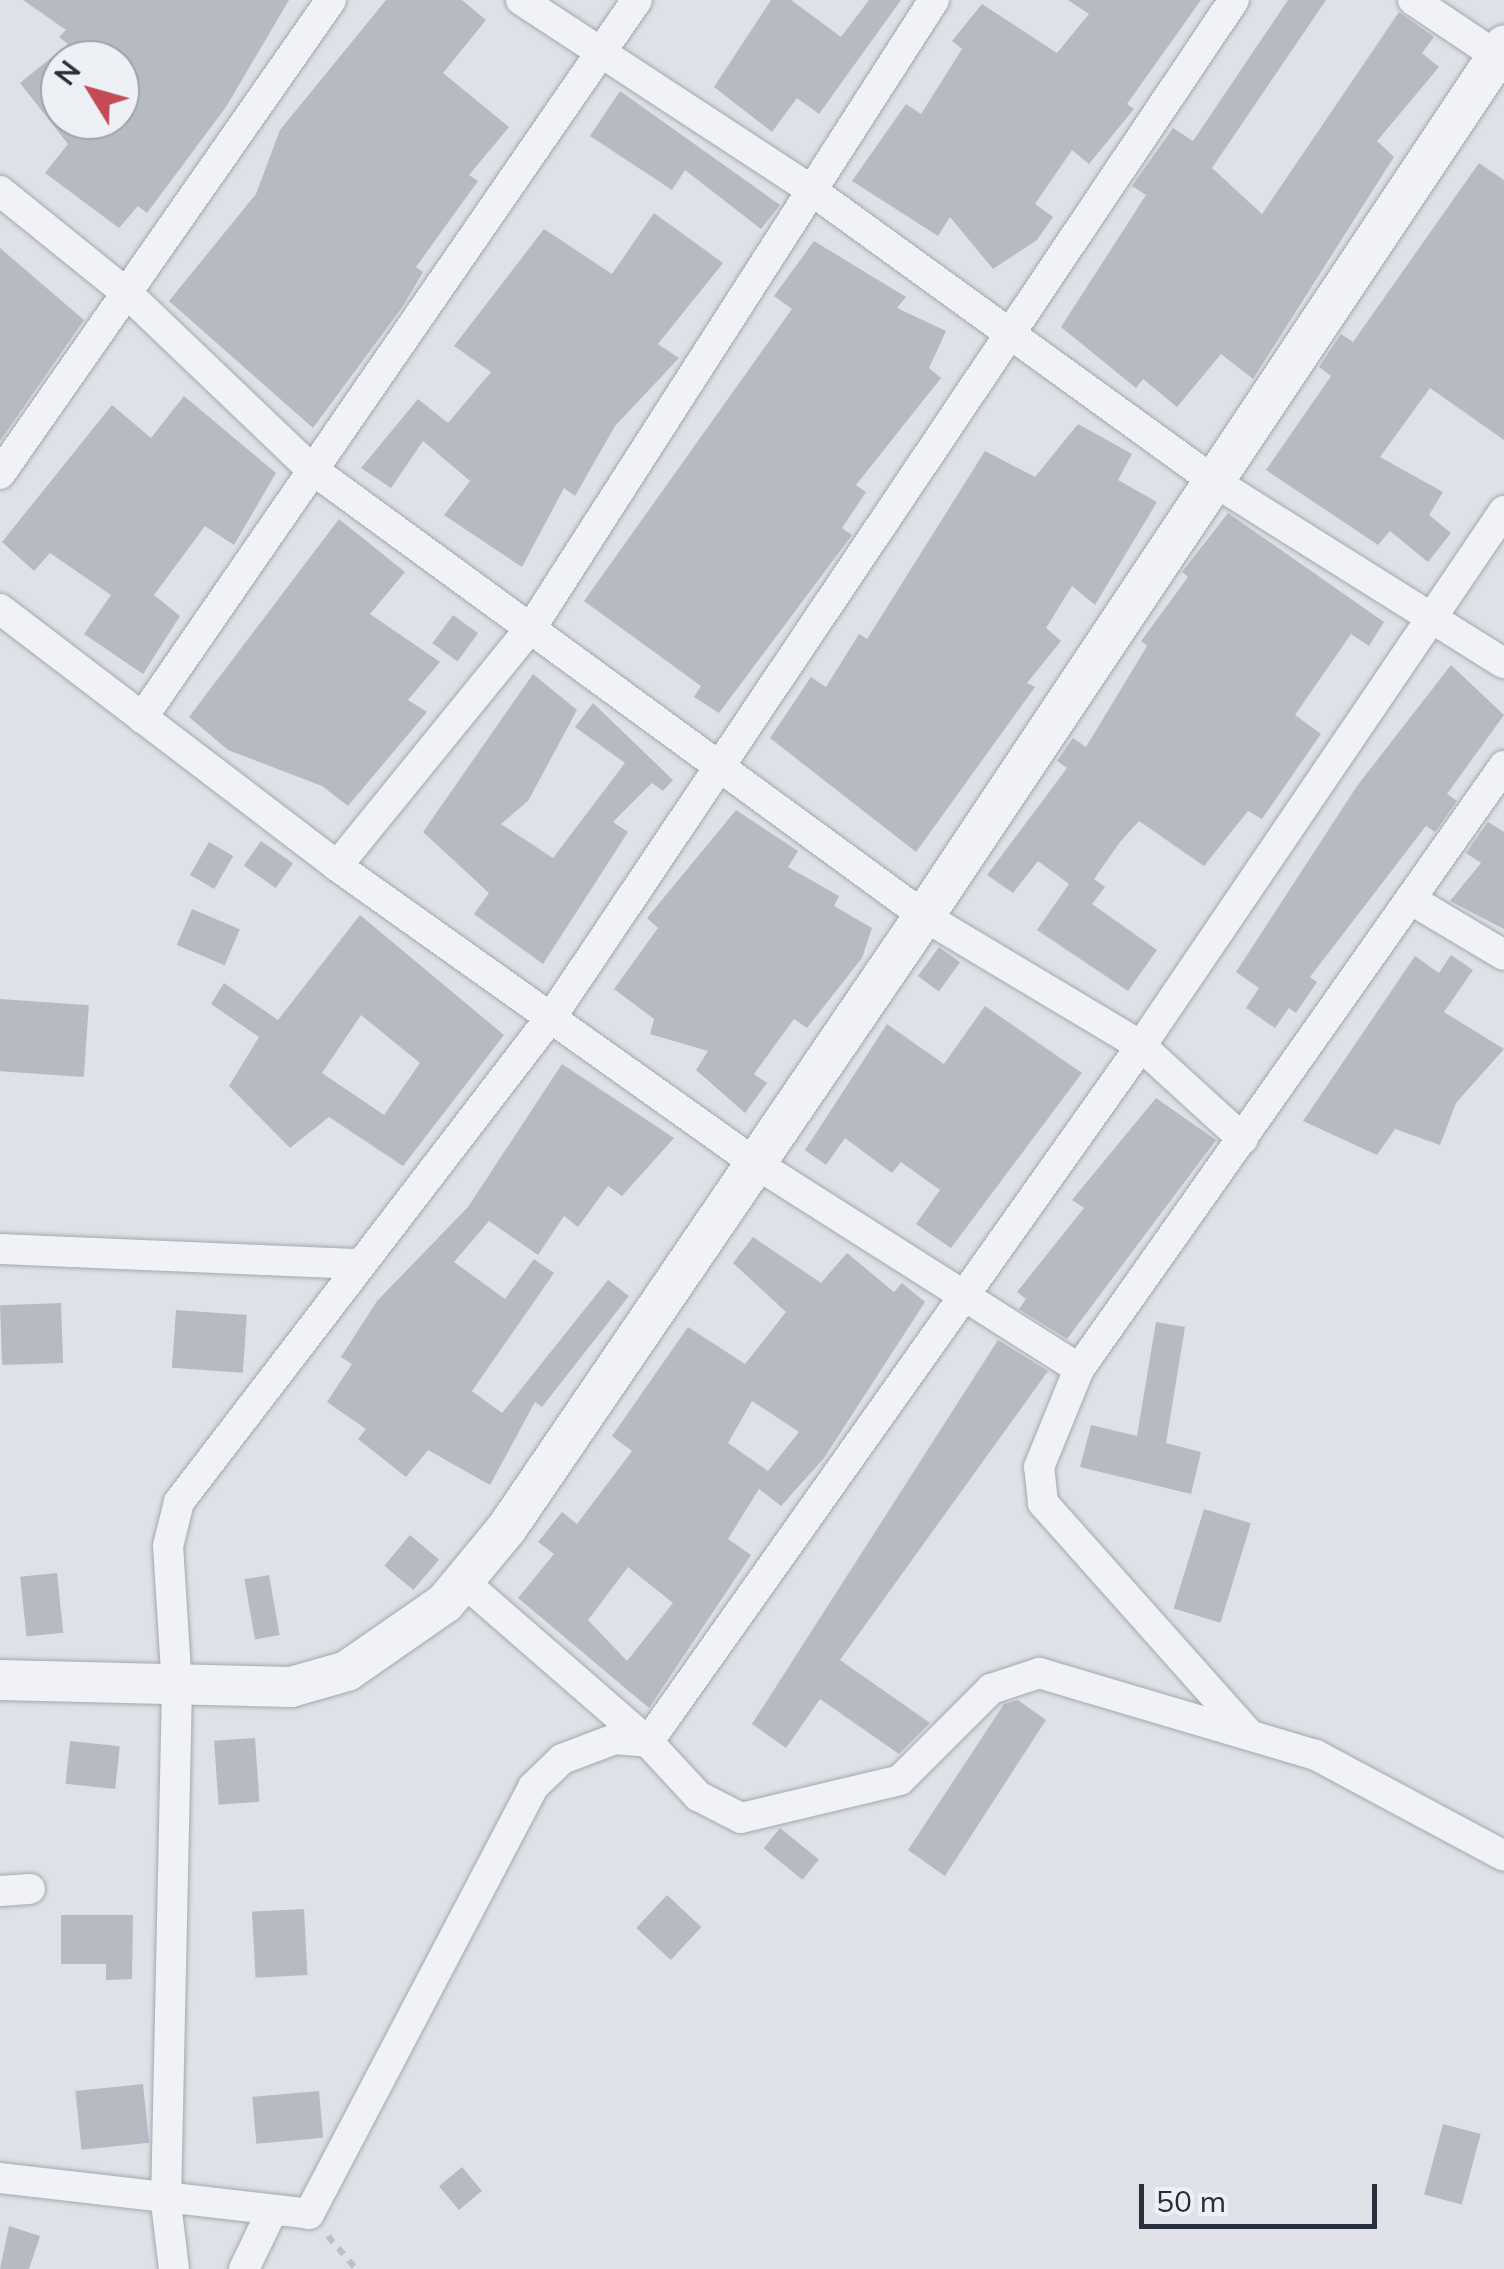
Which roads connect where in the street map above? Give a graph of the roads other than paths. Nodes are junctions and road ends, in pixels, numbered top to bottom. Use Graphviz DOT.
graph roads {
  1 [pos="332,0"];
  2 [pos="521,0"];
  3 [pos="637,0"];
  4 [pos="934,0"];
  5 [pos="1234,0"];
  6 [pos="1413,0"];
  7 [pos="600,53"];
  8 [pos="1502,54"];
  9 [pos="808,187"];
  10 [pos="0,191"];
  11 [pos="128,295"];
  12 [pos="1011,333"];
  13 [pos="310,467"];
  14 [pos="0,474"];
  15 [pos="1215,482"];
  16 [pos="1504,511"];
  17 [pos="0,609"];
  18 [pos="1431,618"];
  19 [pos="533,625"];
  20 [pos="1504,663"];
  21 [pos="142,718"];
  22 [pos="724,765"];
  23 [pos="1504,766"];
  24 [pos="337,866"];
  25 [pos="1410,900"];
  26 [pos="924,916"];
  27 [pos="1504,954"];
  28 [pos="554,1012"];
  29 [pos="1141,1046"];
  30 [pos="1243,1139"];
  31 [pos="755,1163"];
  32 [pos="0,1250"];
  33 [pos="358,1264"];
  34 [pos="962,1290"];
  35 [pos="1079,1369"];
  36 [pos="464,1582"];
  37 [pos="0,1680"];
  38 [pos="176,1688"];
  39 [pos="1249,1735"];
  40 [pos="648,1742"];
  41 [pos="1504,1856"];
  42 [pos="0,2178"];
  43 [pos="166,2203"];
  44 [pos="272,2211"];
  45 [pos="174,2269"];
  46 [pos="244,2269"];
  1 -- 11 [label="street"];
  2 -- 7 [label="street"];
  3 -- 7 [label="street"];
  4 -- 9 [label="street"];
  5 -- 12 [label="street"];
  6 -- 8 [label="street"];
  7 -- 9 [label="street"];
  7 -- 13 [label="street"];
  8 -- 15 [label="street"];
  9 -- 12 [label="street"];
  9 -- 19 [label="street"];
  10 -- 11 [label="street"];
  11 -- 13 [label="street"];
  11 -- 14 [label="street"];
  12 -- 15 [label="street"];
  12 -- 22 [label="street"];
  13 -- 19 [label="street"];
  13 -- 21 [label="street"];
  15 -- 18 [label="street"];
  15 -- 26 [label="street"];
  16 -- 18 [label="street"];
  17 -- 21 [label="street"];
  18 -- 20 [label="street"];
  18 -- 29 [label="street"];
  19 -- 22 [label="street"];
  19 -- 24 [label="street"];
  21 -- 24 [label="street"];
  22 -- 26 [label="street"];
  22 -- 28 [label="street"];
  23 -- 25 [label="street"];
  24 -- 28 [label="street"];
  25 -- 27 [label="street"];
  25 -- 30 [label="street"];
  26 -- 29 [label="street"];
  26 -- 31 [label="street"];
  28 -- 31 [label="street"];
  28 -- 33 [label="street"];
  29 -- 30 [label="street"];
  29 -- 34 [label="street"];
  30 -- 35 [label="street"];
  31 -- 34 [label="street"];
  31 -- 36 [label="street"];
  32 -- 33 [label="street"];
  33 -- 38 [label="street"];
  34 -- 35 [label="street"];
  34 -- 40 [label="street"];
  35 -- 39 [label="street"];
  36 -- 38 [label="street"];
  36 -- 40 [label="street"];
  37 -- 38 [label="street"];
  38 -- 43 [label="street"];
  39 -- 40 [label="street"];
  39 -- 41 [label="street"];
  40 -- 44 [label="street"];
  42 -- 43 [label="street"];
  43 -- 44 [label="street"];
  43 -- 45 [label="street"];
  44 -- 46 [label="street"];
}
